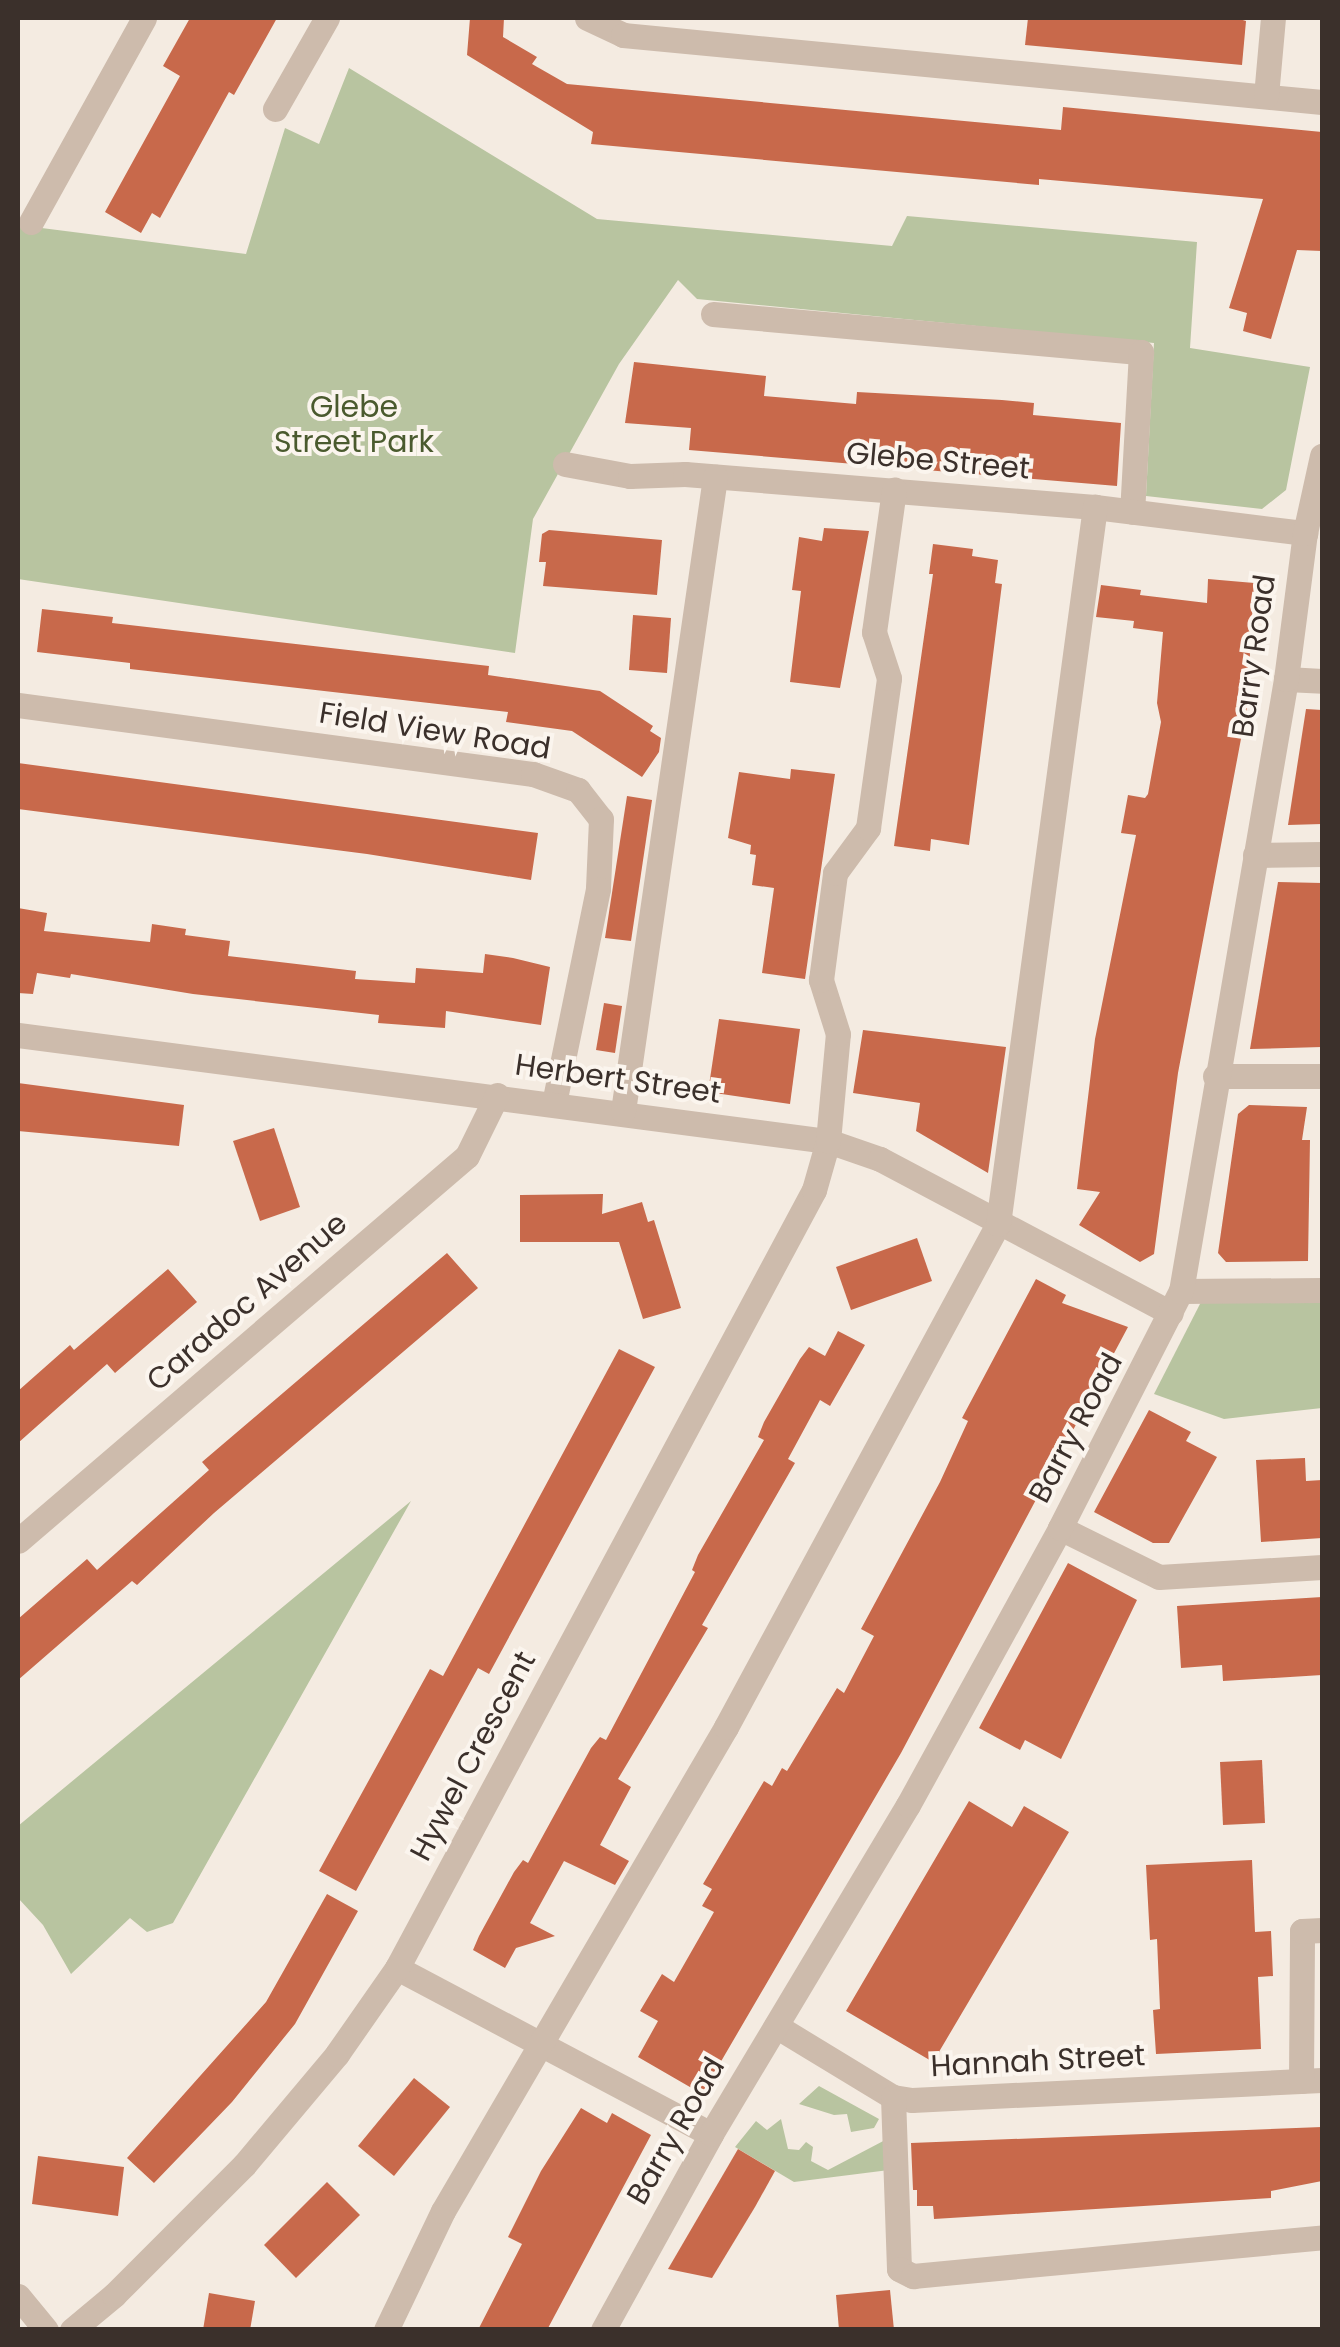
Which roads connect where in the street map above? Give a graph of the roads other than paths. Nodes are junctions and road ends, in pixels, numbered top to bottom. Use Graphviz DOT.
graph roads {
  1 [pos="144,18"];
  2 [pos="327,18"];
  3 [pos="587,18"];
  4 [pos="1274,18"];
  5 [pos="1266,96"];
  6 [pos="1322,102"];
  7 [pos="275,109"];
  8 [pos="31,222"];
  9 [pos="713,314"];
  10 [pos="1322,456"];
  11 [pos="564,464"];
  12 [pos="715,477"];
  13 [pos="894,489"];
  14 [pos="1096,507"];
  15 [pos="1132,512"];
  16 [pos="1305,533"];
  17 [pos="1286,679"];
  18 [pos="1322,681"];
  19 [pos="18,705"];
  20 [pos="1256,854"];
  21 [pos="1322,854"];
  22 [pos="18,1035"];
  23 [pos="1216,1076"];
  24 [pos="1322,1076"];
  25 [pos="497,1095"];
  26 [pos="554,1102"];
  27 [pos="624,1111"];
  28 [pos="828,1141"];
  29 [pos="998,1224"];
  30 [pos="1322,1290"];
  31 [pos="1176,1302"];
  32 [pos="1060,1528"];
  33 [pos="18,1540"];
  34 [pos="1322,1567"];
  35 [pos="1322,1930"];
  36 [pos="397,1968"];
  37 [pos="776,2026"];
  38 [pos="543,2046"];
  39 [pos="1312,2081"];
  40 [pos="892,2098"];
  41 [pos="711,2134"];
  42 [pos="1322,2236"];
  43 [pos="18,2296"];
  44 [pos="46,2330"];
  45 [pos="72,2330"];
  46 [pos="386,2330"];
  47 [pos="603,2330"];
  1 -- 8 [label="street"];
  2 -- 7 [label="street"];
  3 -- 5 [label="street"];
  4 -- 5 [label="street"];
  5 -- 6 [label="street"];
  9 -- 15 [label="street"];
  10 -- 16 [label="street, Barry Road"];
  11 -- 12 [label="street, Glebe Street"];
  12 -- 13 [label="street, Glebe Street"];
  12 -- 27 [label="street"];
  13 -- 14 [label="street, Glebe Street"];
  13 -- 28 [label="street, Hywel Crescent"];
  14 -- 15 [label="street, Glebe Street"];
  14 -- 29 [label="street"];
  15 -- 16 [label="street, Glebe Street"];
  16 -- 17 [label="street, Barry Road"];
  17 -- 18 [label="street"];
  17 -- 20 [label="street, Barry Road"];
  19 -- 26 [label="street, Field View Road"];
  20 -- 21 [label="street"];
  20 -- 23 [label="street, Barry Road"];
  22 -- 25 [label="street, Herbert Street"];
  23 -- 24 [label="street"];
  23 -- 31 [label="street, Barry Road"];
  25 -- 26 [label="street, Herbert Street"];
  25 -- 33 [label="street, Caradoc Avenue"];
  26 -- 27 [label="street, Herbert Street"];
  27 -- 28 [label="street, Herbert Street"];
  28 -- 29 [label="street, Herbert Street"];
  28 -- 36 [label="street, Hywel Crescent"];
  29 -- 31 [label="street, Herbert Street"];
  29 -- 38 [label="street"];
  30 -- 31 [label="street"];
  31 -- 32 [label="street, Barry Road"];
  32 -- 34 [label="street"];
  32 -- 37 [label="street, Barry Road"];
  35 -- 39 [label="street"];
  36 -- 38 [label="street"];
  36 -- 45 [label="street, Hywel Crescent"];
  37 -- 40 [label="street, Hannah Street"];
  37 -- 41 [label="street, Barry Road"];
  38 -- 41 [label="street"];
  38 -- 46 [label="street"];
  39 -- 40 [label="street, Hannah Street"];
  40 -- 42 [label="street"];
  41 -- 47 [label="street, Barry Road"];
  43 -- 44 [label="street"];
}
